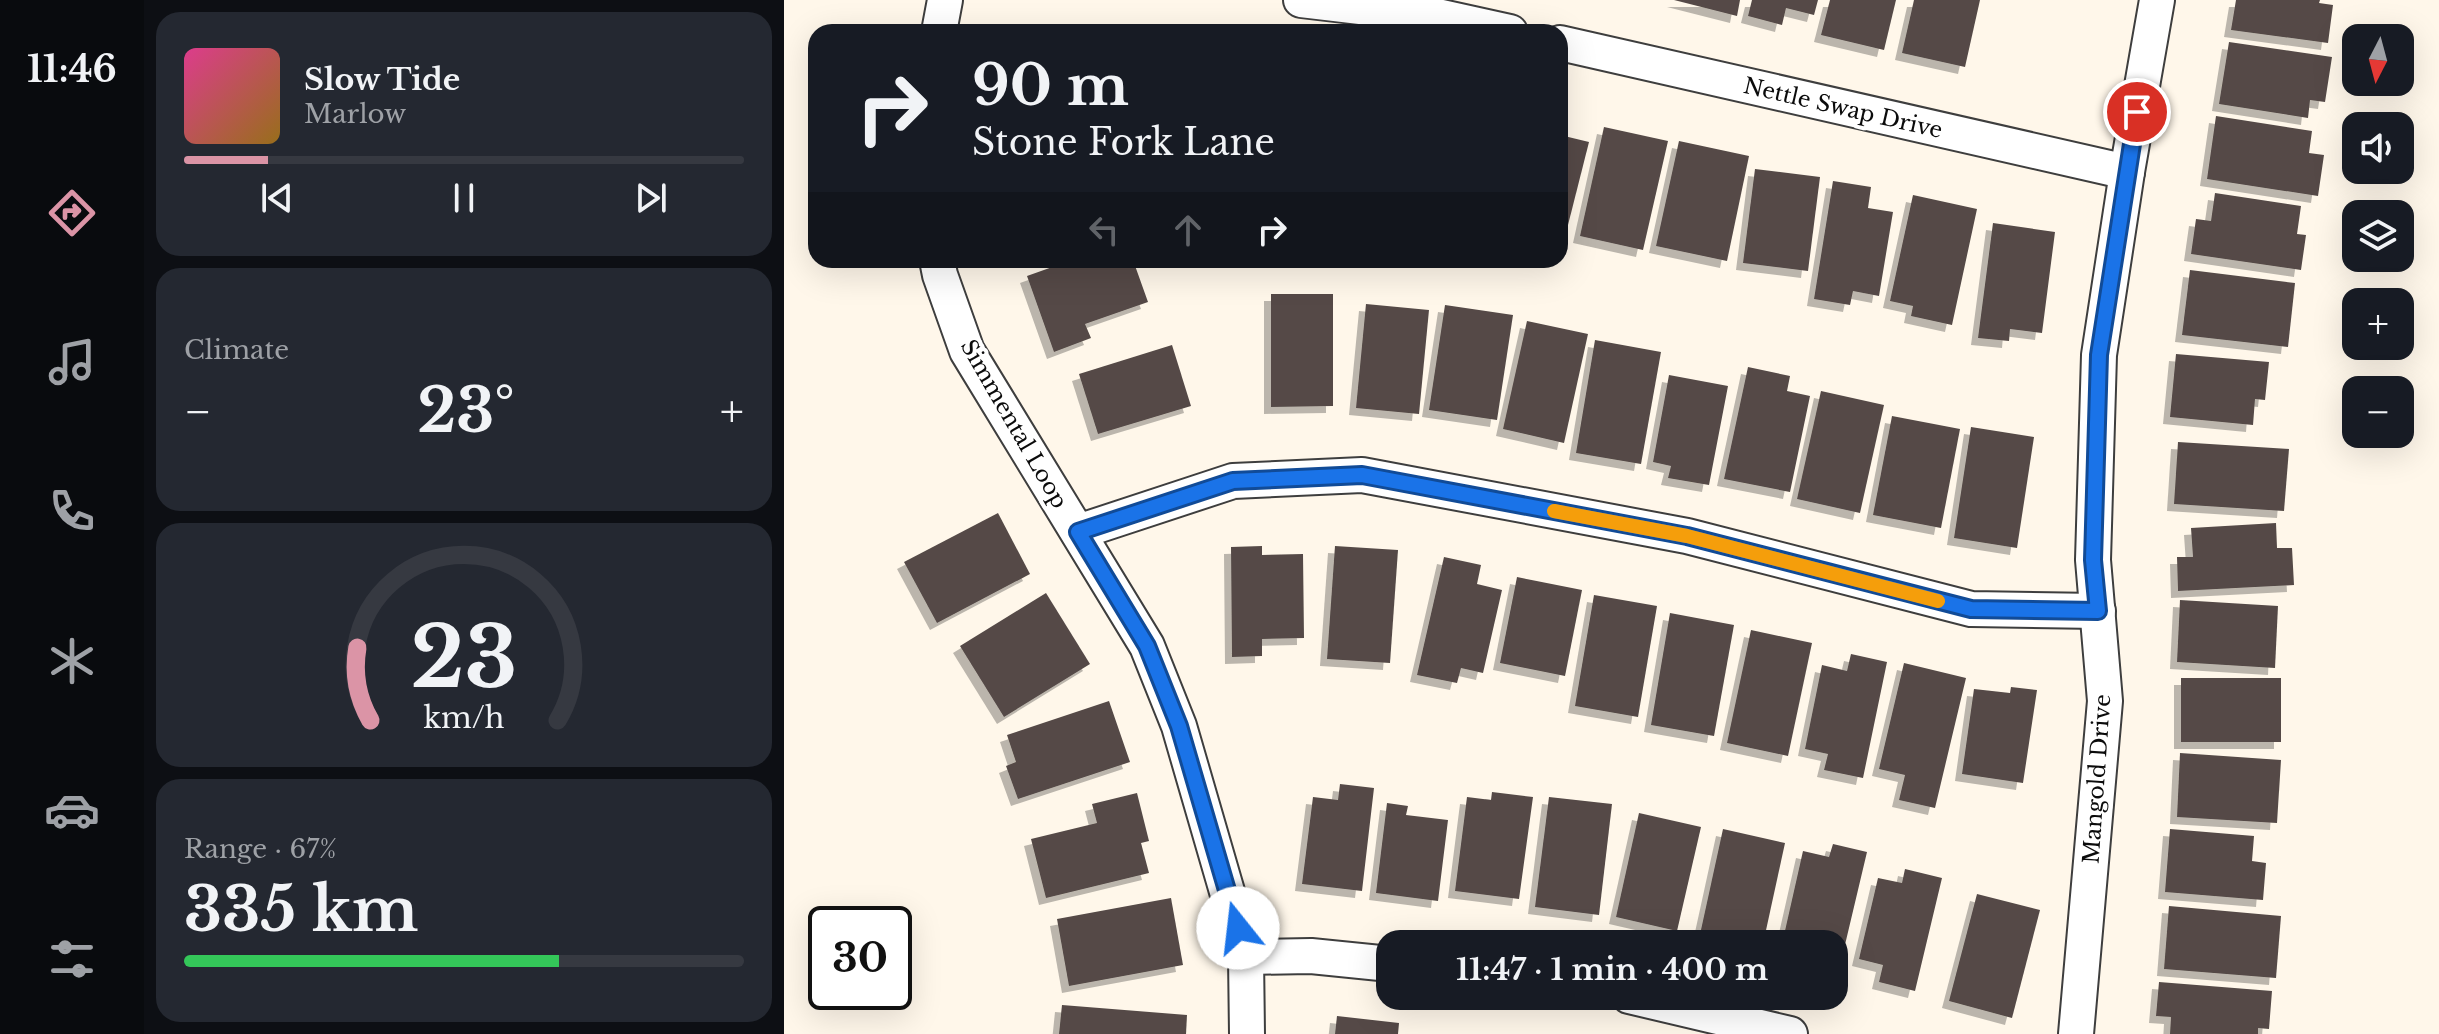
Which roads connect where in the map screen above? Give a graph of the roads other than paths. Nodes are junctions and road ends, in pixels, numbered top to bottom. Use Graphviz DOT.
graph roads {
  1 [pos="945,0"];
  2 [pos="1301,0"];
  3 [pos="2157,0"];
  4 [pos="940,24"];
  5 [pos="1474,24"];
  6 [pos="1568,45"];
  7 [pos="2127,172"];
  8 [pos="939,268"];
  9 [pos="1078,532"];
  10 [pos="2098,611"];
  11 [pos="1246,957"];
  12 [pos="1376,963"];
  13 [pos="1688,1010"];
  14 [pos="1247,1034"];
  15 [pos="1790,1034"];
  16 [pos="2076,1034"];
  1 -- 4 [label="street"];
  2 -- 5 [label="street"];
  3 -- 7 [label="street, Mangold Drive"];
  6 -- 7 [label="street, Nettle Swap Drive"];
  7 -- 10 [label="street, Mangold Drive"];
  8 -- 9 [label="street, Simmental Loop"];
  9 -- 10 [label="street"];
  9 -- 11 [label="street, Simmental Loop"];
  10 -- 16 [label="street, Mangold Drive"];
  11 -- 12 [label="street"];
  11 -- 14 [label="street, Simmental Loop"];
  13 -- 15 [label="street"];
}
